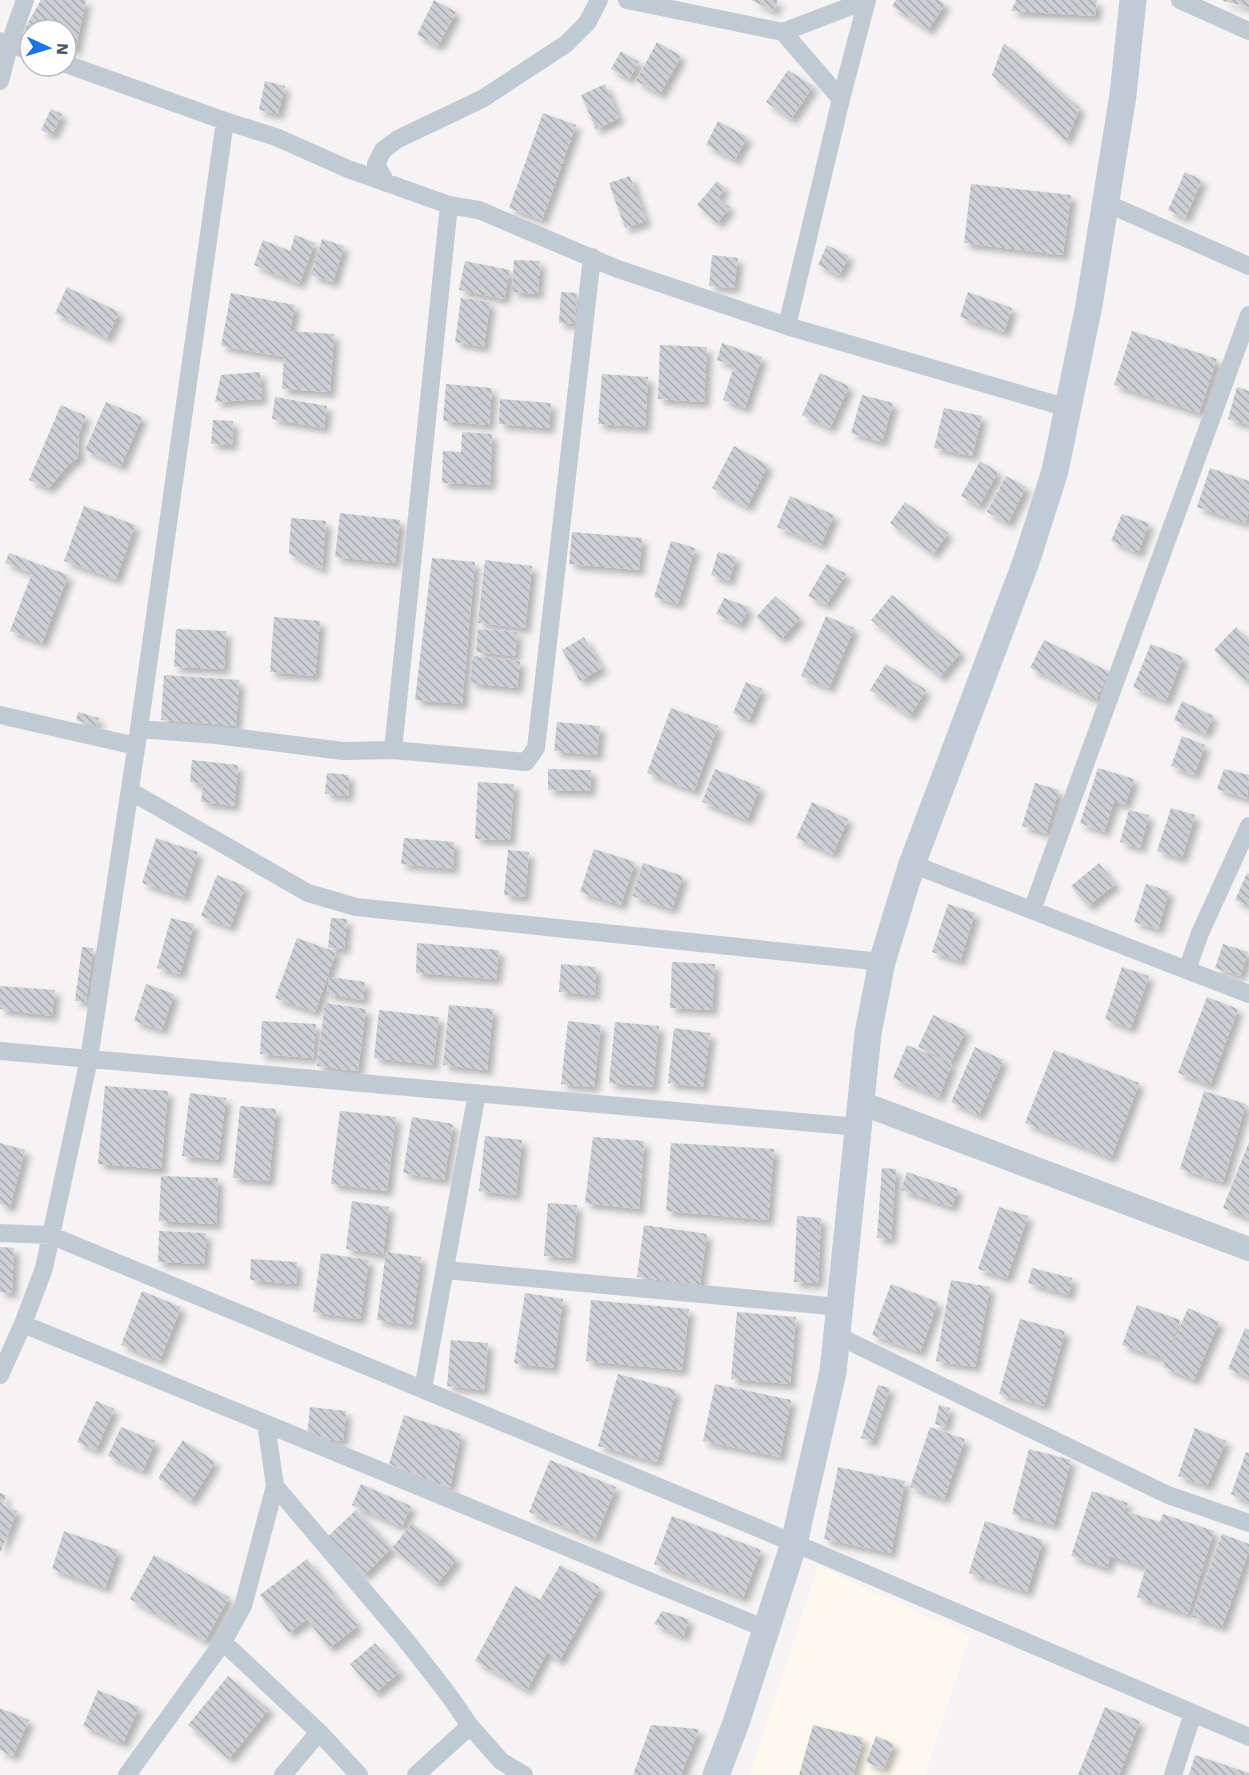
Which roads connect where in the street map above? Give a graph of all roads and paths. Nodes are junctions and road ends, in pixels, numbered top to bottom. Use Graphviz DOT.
graph roads {
  1 [pos="25,0"];
  2 [pos="599,0"];
  3 [pos="627,0"];
  4 [pos="867,0"];
  5 [pos="1133,0"];
  6 [pos="1180,0"];
  7 [pos="1249,30"];
  8 [pos="783,32"];
  9 [pos="5,42"];
  10 [pos="78,68"];
  11 [pos="0,81"];
  12 [pos="841,99"];
  13 [pos="225,121"];
  14 [pos="386,183"];
  15 [pos="1106,203"];
  16 [pos="449,205"];
  17 [pos="592,257"];
  18 [pos="1249,266"];
  19 [pos="1249,315"];
  20 [pos="787,326"];
  21 [pos="1068,408"];
  22 [pos="0,715"];
  23 [pos="137,737"];
  24 [pos="393,750"];
  25 [pos="130,791"];
  26 [pos="1249,826"];
  27 [pos="912,864"];
  28 [pos="1032,910"];
  29 [pos="882,962"];
  30 [pos="1187,970"];
  31 [pos="1249,994"];
  32 [pos="0,1051"];
  33 [pos="89,1059"];
  34 [pos="477,1094"];
  35 [pos="860,1115"];
  36 [pos="0,1233"];
  37 [pos="50,1235"];
  38 [pos="1249,1249"];
  39 [pos="445,1270"];
  40 [pos="840,1307"];
  41 [pos="23,1324"];
  42 [pos="838,1336"];
  43 [pos="0,1375"];
  44 [pos="423,1389"];
  45 [pos="266,1424"];
  46 [pos="275,1486"];
  47 [pos="1249,1523"];
  48 [pos="794,1543"];
  49 [pos="766,1629"];
  50 [pos="223,1642"];
  51 [pos="1193,1713"];
  52 [pos="470,1726"];
  53 [pos="320,1732"];
  54 [pos="1249,1737"];
  55 [pos="127,1775"];
  56 [pos="283,1775"];
  57 [pos="359,1775"];
  58 [pos="416,1775"];
  59 [pos="524,1775"];
  60 [pos="716,1775"];
  61 [pos="1173,1775"];
  1 -- 9 [label="street"];
  2 -- 14 [label="street"];
  3 -- 8 [label="street"];
  4 -- 8 [label="street"];
  4 -- 12 [label="street"];
  5 -- 15 [label="main road"];
  6 -- 7 [label="street"];
  8 -- 12 [label="street"];
  9 -- 11 [label="street"];
  10 -- 13 [label="street"];
  12 -- 20 [label="street"];
  13 -- 14 [label="street"];
  13 -- 23 [label="street"];
  14 -- 16 [label="street"];
  15 -- 18 [label="street"];
  15 -- 21 [label="main road"];
  16 -- 17 [label="street"];
  16 -- 24 [label="street"];
  17 -- 20 [label="street"];
  17 -- 24 [label="street"];
  19 -- 28 [label="street"];
  20 -- 21 [label="street"];
  21 -- 27 [label="main road"];
  22 -- 23 [label="street"];
  23 -- 24 [label="street"];
  23 -- 25 [label="street"];
  25 -- 29 [label="street"];
  25 -- 33 [label="street"];
  26 -- 30 [label="street"];
  27 -- 28 [label="street"];
  27 -- 29 [label="main road"];
  28 -- 30 [label="street"];
  29 -- 35 [label="main road"];
  30 -- 31 [label="street"];
  32 -- 33 [label="street"];
  33 -- 34 [label="street"];
  33 -- 37 [label="street"];
  34 -- 35 [label="street"];
  34 -- 39 [label="street"];
  35 -- 38 [label="street"];
  35 -- 40 [label="main road"];
  36 -- 37 [label="street"];
  37 -- 41 [label="street"];
  37 -- 44 [label="street"];
  39 -- 40 [label="street"];
  39 -- 44 [label="street"];
  40 -- 42 [label="main road"];
  41 -- 43 [label="street"];
  41 -- 45 [label="street"];
  42 -- 47 [label="street"];
  42 -- 48 [label="main road"];
  44 -- 48 [label="street"];
  45 -- 46 [label="street"];
  45 -- 49 [label="street"];
  46 -- 50 [label="street"];
  46 -- 52 [label="street"];
  48 -- 49 [label="main road"];
  48 -- 51 [label="street"];
  49 -- 60 [label="main road"];
  50 -- 53 [label="street"];
  50 -- 55 [label="street"];
  51 -- 54 [label="street"];
  51 -- 61 [label="street"];
  52 -- 58 [label="street"];
  52 -- 59 [label="street"];
  53 -- 56 [label="street"];
  53 -- 57 [label="street"];
}
